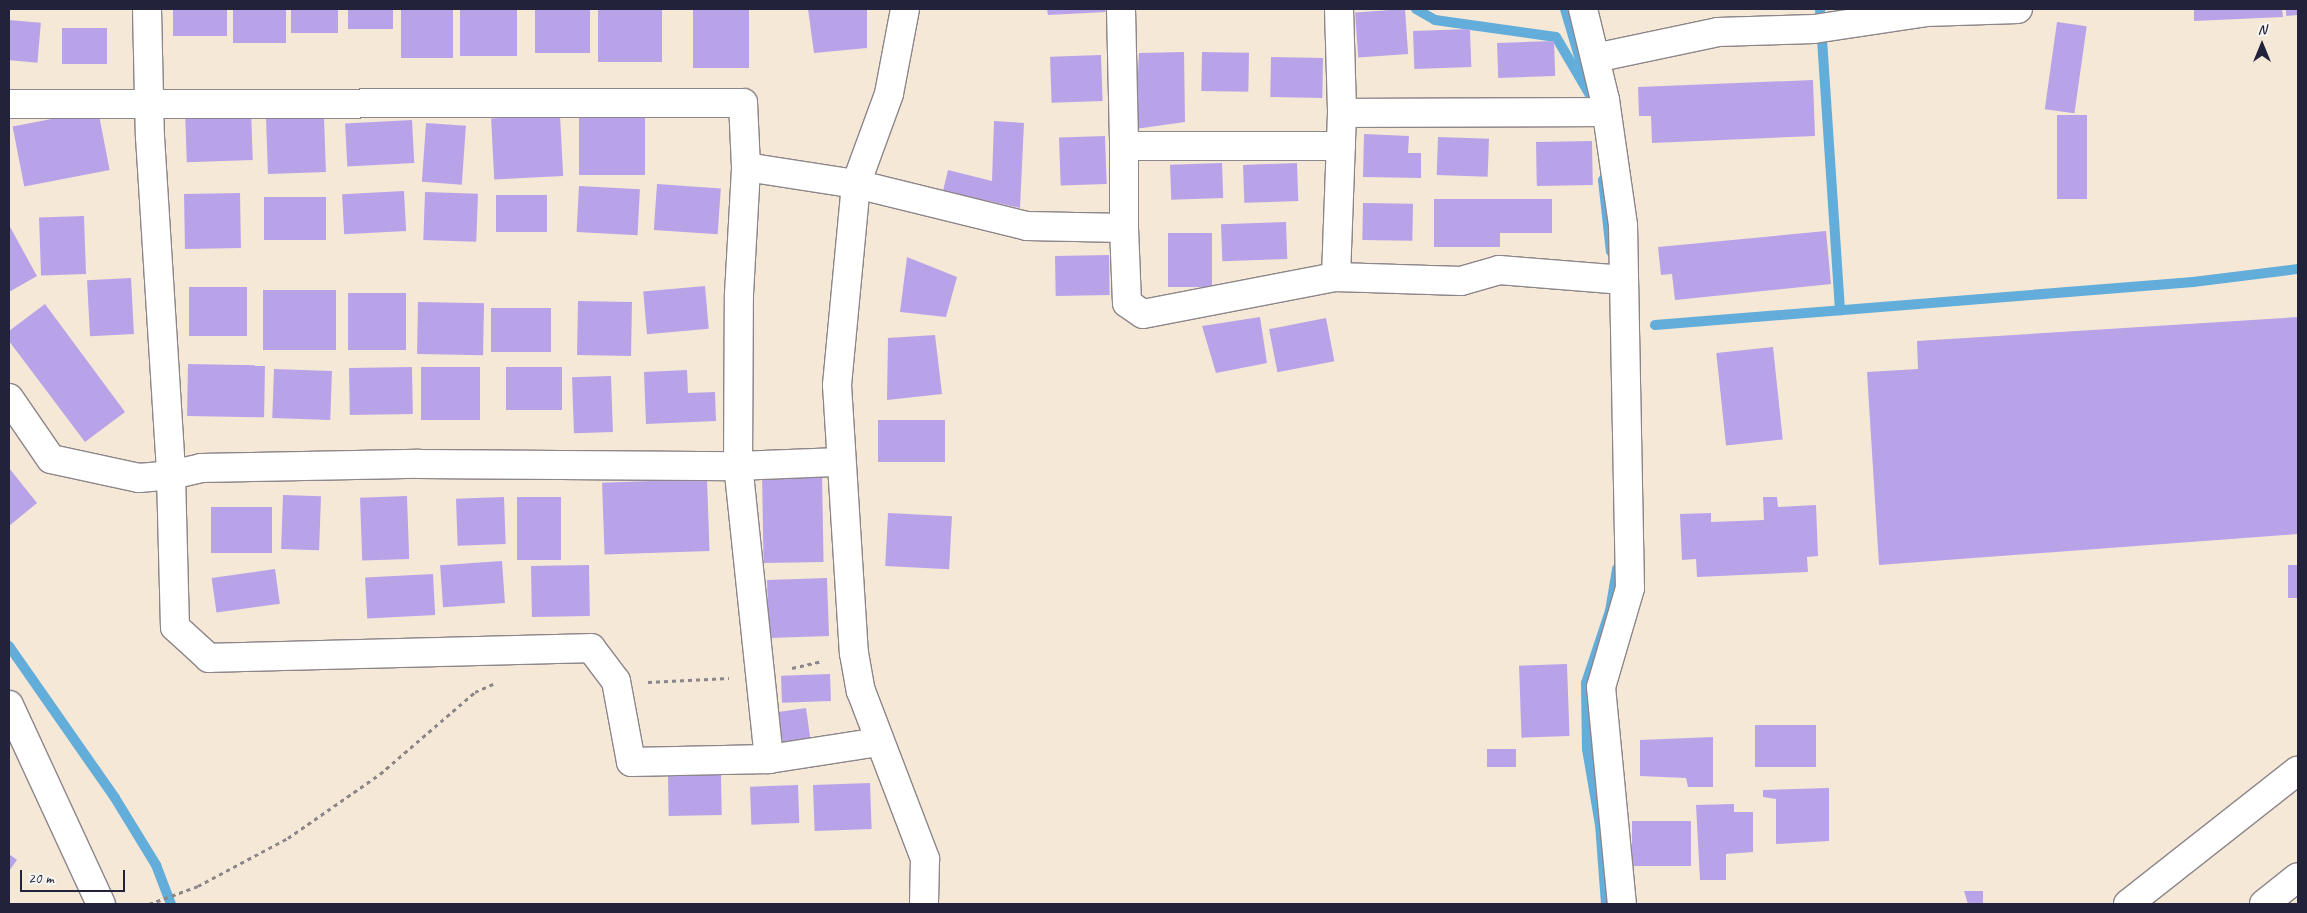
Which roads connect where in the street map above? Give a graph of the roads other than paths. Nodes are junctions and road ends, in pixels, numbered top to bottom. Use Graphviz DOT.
graph roads {
  1 [pos="147,9"];
  2 [pos="905,9"];
  3 [pos="1120,9"];
  4 [pos="1339,9"];
  5 [pos="1584,9"];
  6 [pos="2018,9"];
  7 [pos="1595,58"];
  8 [pos="9,104"];
  9 [pos="150,107"];
  10 [pos="1606,112"];
  11 [pos="1342,113"];
  12 [pos="1124,146"];
  13 [pos="1341,146"];
  14 [pos="746,167"];
  15 [pos="856,184"];
  16 [pos="1124,228"];
  17 [pos="1336,277"];
  18 [pos="1623,280"];
  19 [pos="9,398"];
  20 [pos="839,462"];
  21 [pos="738,466"];
  22 [pos="171,475"];
  23 [pos="9,705"];
  24 [pos="879,742"];
  25 [pos="769,759"];
  26 [pos="2298,770"];
  27 [pos="2298,877"];
  28 [pos="100,904"];
  29 [pos="924,904"];
  30 [pos="1622,904"];
  31 [pos="2128,904"];
  32 [pos="2264,904"];
  1 -- 9 [label="main road"];
  2 -- 15 [label="main road"];
  3 -- 12 [label="main road"];
  4 -- 11 [label="main road"];
  5 -- 7 [label="main road"];
  6 -- 7 [label="main road"];
  7 -- 10 [label="main road"];
  8 -- 9 [label="main road"];
  9 -- 14 [label="main road"];
  9 -- 22 [label="main road"];
  10 -- 11 [label="main road"];
  10 -- 18 [label="main road"];
  11 -- 13 [label="main road"];
  12 -- 13 [label="main road"];
  12 -- 16 [label="main road"];
  13 -- 17 [label="main road"];
  14 -- 15 [label="main road"];
  14 -- 21 [label="main road"];
  15 -- 16 [label="main road"];
  15 -- 20 [label="main road"];
  16 -- 17 [label="main road"];
  17 -- 18 [label="main road"];
  18 -- 30 [label="main road"];
  19 -- 22 [label="main road"];
  20 -- 21 [label="main road"];
  20 -- 24 [label="main road"];
  21 -- 22 [label="main road"];
  21 -- 25 [label="main road"];
  22 -- 25 [label="main road"];
  23 -- 28 [label="main road"];
  24 -- 25 [label="main road"];
  24 -- 29 [label="main road"];
  26 -- 31 [label="main road"];
  27 -- 32 [label="main road"];
}
